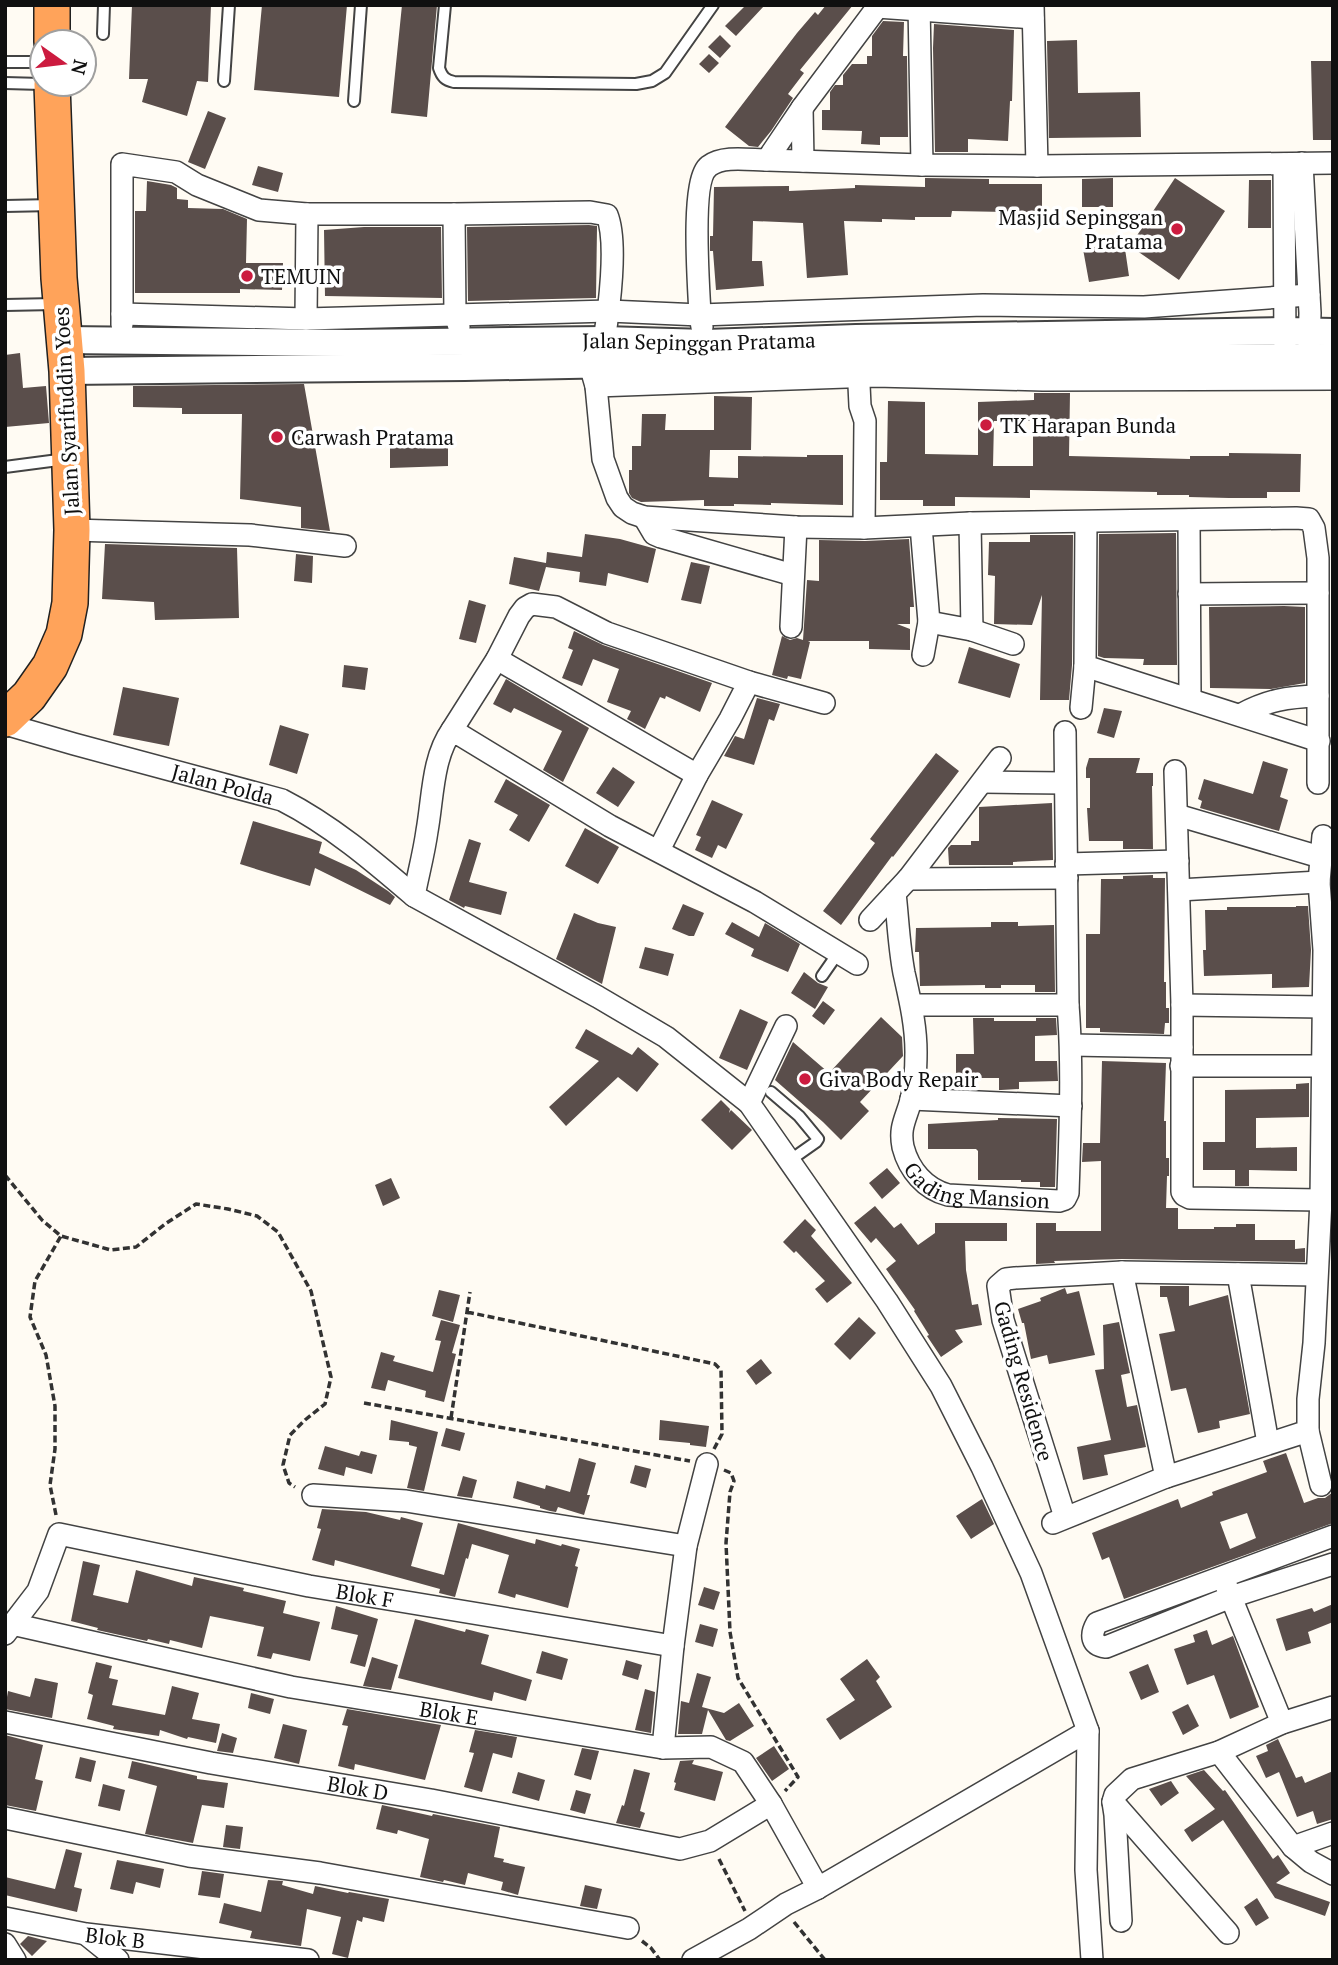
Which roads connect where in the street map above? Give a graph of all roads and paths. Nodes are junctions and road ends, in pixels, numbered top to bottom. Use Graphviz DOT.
graph roads {
  1 [pos="52,5"];
  2 [pos="104,5"];
  3 [pos="229,5"];
  4 [pos="361,5"];
  5 [pos="445,5"];
  6 [pos="713,5"];
  7 [pos="878,6"];
  8 [pos="919,8"];
  9 [pos="1033,12"];
  10 [pos="52,28"];
  11 [pos="103,34"];
  12 [pos="5,62"];
  13 [pos="28,62"];
  14 [pos="224,81"];
  15 [pos="5,83"];
  16 [pos="28,84"];
  17 [pos="52,98"];
  18 [pos="354,102"];
  19 [pos="802,108"];
  20 [pos="767,160"];
  21 [pos="803,161"];
  22 [pos="1293,163"];
  23 [pos="1333,163"];
  24 [pos="922,165"];
  25 [pos="1037,166"];
  26 [pos="56,205"];
  27 [pos="5,206"];
  28 [pos="307,214"];
  29 [pos="454,214"];
  30 [pos="1309,295"];
  31 [pos="1284,296"];
  32 [pos="5,304"];
  33 [pos="62,304"];
  34 [pos="609,311"];
  35 [pos="122,314"];
  36 [pos="455,314"];
  37 [pos="700,315"];
  38 [pos="306,319"];
  39 [pos="122,341"];
  40 [pos="244,342"];
  41 [pos="706,343"];
  42 [pos="1309,345"];
  43 [pos="465,354"];
  44 [pos="65,356"];
  45 [pos="865,358"];
  46 [pos="599,364"];
  47 [pos="244,369"];
  48 [pos="1333,379"];
  49 [pos="69,458"];
  50 [pos="5,467"];
  51 [pos="644,517"];
  52 [pos="1189,520"];
  53 [pos="1086,522"];
  54 [pos="970,523"];
  55 [pos="921,526"];
  56 [pos="796,527"];
  57 [pos="864,528"];
  58 [pos="72,530"];
  59 [pos="345,545"];
  60 [pos="1325,557"];
  61 [pos="793,575"];
  62 [pos="1318,593"];
  63 [pos="1189,594"];
  64 [pos="929,622"];
  65 [pos="791,627"];
  66 [pos="972,630"];
  67 [pos="1013,644"];
  68 [pos="923,654"];
  69 [pos="497,659"];
  70 [pos="1085,666"];
  71 [pos="749,682"];
  72 [pos="1318,696"];
  73 [pos="1190,698"];
  74 [pos="824,704"];
  75 [pos="1081,708"];
  76 [pos="1240,715"];
  77 [pos="5,721"];
  78 [pos="452,730"];
  79 [pos="1065,732"];
  80 [pos="1319,741"];
  81 [pos="1000,758"];
  82 [pos="1175,771"];
  83 [pos="697,775"];
  84 [pos="983,782"];
  85 [pos="1065,783"];
  86 [pos="1318,783"];
  87 [pos="1177,815"];
  88 [pos="659,850"];
  89 [pos="1178,861"];
  90 [pos="1067,871"];
  91 [pos="1319,882"];
  92 [pos="901,886"];
  93 [pos="1179,890"];
  94 [pos="414,896"];
  95 [pos="870,920"];
  96 [pos="838,953"];
  97 [pos="857,964"];
  98 [pos="822,976"];
  99 [pos="912,1005"];
  100 [pos="1068,1005"];
  101 [pos="1182,1005"];
  102 [pos="1323,1007"];
  103 [pos="786,1026"];
  104 [pos="1328,1038"];
  105 [pos="1071,1045"];
  106 [pos="1182,1056"];
  107 [pos="1323,1066"];
  108 [pos="771,1092"];
  109 [pos="911,1099"];
  110 [pos="748,1103"];
  111 [pos="1070,1106"];
  112 [pos="789,1161"];
  113 [pos="5,1175"];
  114 [pos="1321,1200"];
  115 [pos="61,1236"];
  116 [pos="1122,1272"];
  117 [pos="1238,1274"];
  118 [pos="1316,1275"];
  119 [pos="470,1292"];
  120 [pos="467,1312"];
  121 [pos="1323,1341"];
  122 [pos="365,1403"];
  123 [pos="451,1419"];
  124 [pos="1308,1431"];
  125 [pos="1268,1443"];
  126 [pos="707,1464"];
  127 [pos="1166,1477"];
  128 [pos="1321,1485"];
  129 [pos="313,1495"];
  130 [pos="60,1534"];
  131 [pos="1333,1536"];
  132 [pos="686,1546"];
  133 [pos="1333,1564"];
  134 [pos="1223,1577"];
  135 [pos="1231,1597"];
  136 [pos="9,1629"];
  137 [pos="673,1646"];
  138 [pos="1333,1707"];
  139 [pos="5,1722"];
  140 [pos="1282,1723"];
  141 [pos="1088,1731"];
  142 [pos="663,1748"];
  143 [pos="1219,1752"];
  144 [pos="1113,1802"];
  145 [pos="771,1804"];
  146 [pos="5,1818"];
  147 [pos="1333,1833"];
  148 [pos="710,1841"];
  149 [pos="1293,1847"];
  150 [pos="1333,1874"];
  151 [pos="818,1888"];
  152 [pos="786,1904"];
  153 [pos="5,1918"];
  154 [pos="1121,1921"];
  155 [pos="628,1928"];
  156 [pos="749,1930"];
  157 [pos="1227,1933"];
  158 [pos="86,1934"];
  159 [pos="5,1944"];
  160 [pos="15,1960"];
  161 [pos="118,1960"];
  162 [pos="309,1960"];
  163 [pos="660,1960"];
  164 [pos="693,1960"];
  165 [pos="825,1960"];
  166 [pos="1092,1960"];
  1 -- 10 [label="highway"];
  2 -- 11 [label="lane"];
  3 -- 14 [label="lane"];
  4 -- 18 [label="lane"];
  5 -- 6 [label="lane"];
  7 -- 8 [label="street"];
  7 -- 19 [label="street"];
  8 -- 9 [label="street"];
  8 -- 24 [label="street"];
  9 -- 25 [label="street"];
  12 -- 13 [label="lane"];
  15 -- 16 [label="lane"];
  17 -- 26 [label="highway, Jalan Syarifuddin Yoes"];
  19 -- 20 [label="street"];
  19 -- 21 [label="street"];
  20 -- 21 [label="street"];
  20 -- 37 [label="street"];
  21 -- 24 [label="street"];
  22 -- 23 [label="street"];
  22 -- 25 [label="street"];
  22 -- 30 [label="street"];
  22 -- 31 [label="street"];
  24 -- 25 [label="street"];
  26 -- 27 [label="lane"];
  26 -- 33 [label="highway, Jalan Syarifuddin Yoes"];
  28 -- 29 [label="street"];
  28 -- 35 [label="street"];
  28 -- 38 [label="street"];
  29 -- 34 [label="street"];
  29 -- 36 [label="street"];
  30 -- 31 [label="street"];
  30 -- 42 [label="street"];
  31 -- 37 [label="street"];
  31 -- 42 [label="street"];
  32 -- 33 [label="lane"];
  33 -- 44 [label="highway, Jalan Syarifuddin Yoes"];
  34 -- 36 [label="street"];
  34 -- 37 [label="street"];
  34 -- 46 [label="street"];
  35 -- 38 [label="street"];
  35 -- 39 [label="street"];
  36 -- 38 [label="street"];
  36 -- 43 [label="street"];
  37 -- 41 [label="street"];
  39 -- 40 [label="street, Jalan Sepinggan Pratama"];
  39 -- 44 [label="street, Jalan Sepinggan Pratama"];
  40 -- 43 [label="street, Jalan Sepinggan Pratama"];
  40 -- 47 [label="street"];
  41 -- 45 [label="street, Jalan Sepinggan Pratama"];
  41 -- 46 [label="street, Jalan Sepinggan Pratama"];
  42 -- 45 [label="street, Jalan Sepinggan Pratama"];
  43 -- 46 [label="street, Jalan Sepinggan Pratama"];
  43 -- 47 [label="street, Jalan Sepinggan Pratama"];
  44 -- 47 [label="street, Jalan Sepinggan Pratama"];
  44 -- 49 [label="highway, Jalan Syarifuddin Yoes"];
  45 -- 46 [label="street, Jalan Sepinggan Pratama"];
  45 -- 48 [label="street"];
  45 -- 57 [label="street"];
  46 -- 51 [label="street"];
  49 -- 50 [label="lane"];
  49 -- 58 [label="highway, Jalan Syarifuddin Yoes"];
  51 -- 56 [label="street"];
  51 -- 61 [label="street"];
  52 -- 53 [label="street"];
  52 -- 60 [label="street"];
  52 -- 63 [label="street"];
  53 -- 54 [label="street"];
  53 -- 70 [label="street"];
  54 -- 55 [label="street"];
  54 -- 66 [label="street"];
  55 -- 57 [label="street"];
  55 -- 64 [label="street"];
  56 -- 57 [label="street"];
  56 -- 61 [label="street"];
  58 -- 59 [label="street"];
  58 -- 77 [label="highway, Jalan Syarifuddin Yoes"];
  60 -- 62 [label="street"];
  61 -- 65 [label="street"];
  62 -- 63 [label="street"];
  62 -- 72 [label="street"];
  63 -- 73 [label="street"];
  64 -- 66 [label="street"];
  64 -- 68 [label="street"];
  66 -- 67 [label="street"];
  69 -- 71 [label="street"];
  69 -- 78 [label="street"];
  69 -- 83 [label="street"];
  70 -- 73 [label="street"];
  70 -- 75 [label="street"];
  71 -- 74 [label="street"];
  71 -- 83 [label="street"];
  72 -- 76 [label="street"];
  72 -- 80 [label="street"];
  73 -- 76 [label="street"];
  76 -- 80 [label="street"];
  77 -- 94 [label="street, Jalan Polda"];
  78 -- 88 [label="street"];
  78 -- 94 [label="street"];
  79 -- 85 [label="street, Gading Mansion"];
  80 -- 86 [label="street"];
  81 -- 84 [label="street"];
  82 -- 87 [label="street"];
  83 -- 88 [label="street"];
  84 -- 85 [label="street"];
  84 -- 92 [label="street"];
  85 -- 90 [label="street, Gading Mansion"];
  87 -- 89 [label="street"];
  87 -- 91 [label="street"];
  88 -- 96 [label="street"];
  89 -- 90 [label="street"];
  89 -- 93 [label="street"];
  90 -- 92 [label="street"];
  90 -- 100 [label="street, Gading Mansion"];
  91 -- 93 [label="street"];
  91 -- 102 [label="street"];
  92 -- 95 [label="street"];
  92 -- 99 [label="street, Gading Mansion"];
  93 -- 101 [label="street"];
  94 -- 110 [label="street, Jalan Polda"];
  96 -- 97 [label="street"];
  96 -- 98 [label="lane"];
  99 -- 100 [label="street"];
  99 -- 109 [label="street, Gading Mansion"];
  100 -- 105 [label="street, Gading Mansion"];
  101 -- 102 [label="street"];
  101 -- 106 [label="street"];
  102 -- 104 [label="street"];
  103 -- 110 [label="street"];
  104 -- 107 [label="street"];
  105 -- 106 [label="street"];
  105 -- 111 [label="street, Gading Mansion"];
  106 -- 107 [label="street"];
  106 -- 114 [label="street"];
  107 -- 114 [label="street"];
  108 -- 112 [label="lane"];
  109 -- 111 [label="street"];
  109 -- 111 [label="street, Gading Mansion"];
  110 -- 112 [label="street, Jalan Polda"];
  112 -- 141 [label="street, Jalan Polda"];
  113 -- 115 [label="path"];
  114 -- 118 [label="street"];
  115 -- 129 [label="path"];
  115 -- 130 [label="path"];
  116 -- 117 [label="street, Gading Residence"];
  116 -- 127 [label="street"];
  116 -- 127 [label="street, Gading Residence"];
  117 -- 118 [label="street, Gading Residence"];
  117 -- 125 [label="street"];
  118 -- 121 [label="street"];
  119 -- 120 [label="path"];
  120 -- 123 [label="path"];
  120 -- 126 [label="path"];
  121 -- 124 [label="street"];
  122 -- 123 [label="path"];
  123 -- 126 [label="path"];
  124 -- 125 [label="street, Gading Residence"];
  124 -- 128 [label="street"];
  125 -- 127 [label="street, Gading Residence"];
  126 -- 132 [label="street"];
  126 -- 145 [label="path"];
  129 -- 132 [label="street"];
  130 -- 136 [label="street"];
  130 -- 137 [label="street, Blok F"];
  131 -- 134 [label="street"];
  132 -- 137 [label="street"];
  133 -- 135 [label="street"];
  134 -- 135 [label="street"];
  134 -- 135 [label="street"];
  135 -- 140 [label="street"];
  136 -- 142 [label="street, Blok E"];
  137 -- 142 [label="street"];
  138 -- 140 [label="street"];
  139 -- 148 [label="street, Blok D"];
  140 -- 143 [label="street"];
  141 -- 151 [label="street"];
  141 -- 166 [label="street"];
  142 -- 145 [label="street, Blok E"];
  143 -- 144 [label="street"];
  143 -- 149 [label="street"];
  144 -- 154 [label="street"];
  144 -- 157 [label="street"];
  145 -- 148 [label="street, Blok D"];
  145 -- 151 [label="street, Blok E"];
  146 -- 155 [label="street"];
  147 -- 149 [label="street"];
  148 -- 156 [label="path"];
  149 -- 150 [label="street"];
  151 -- 152 [label="street"];
  152 -- 156 [label="street"];
  152 -- 165 [label="path"];
  153 -- 158 [label="street, Blok B"];
  155 -- 163 [label="path"];
  156 -- 164 [label="street"];
  158 -- 161 [label="street"];
  158 -- 162 [label="street, Blok B"];
  159 -- 160 [label="street"];
}
